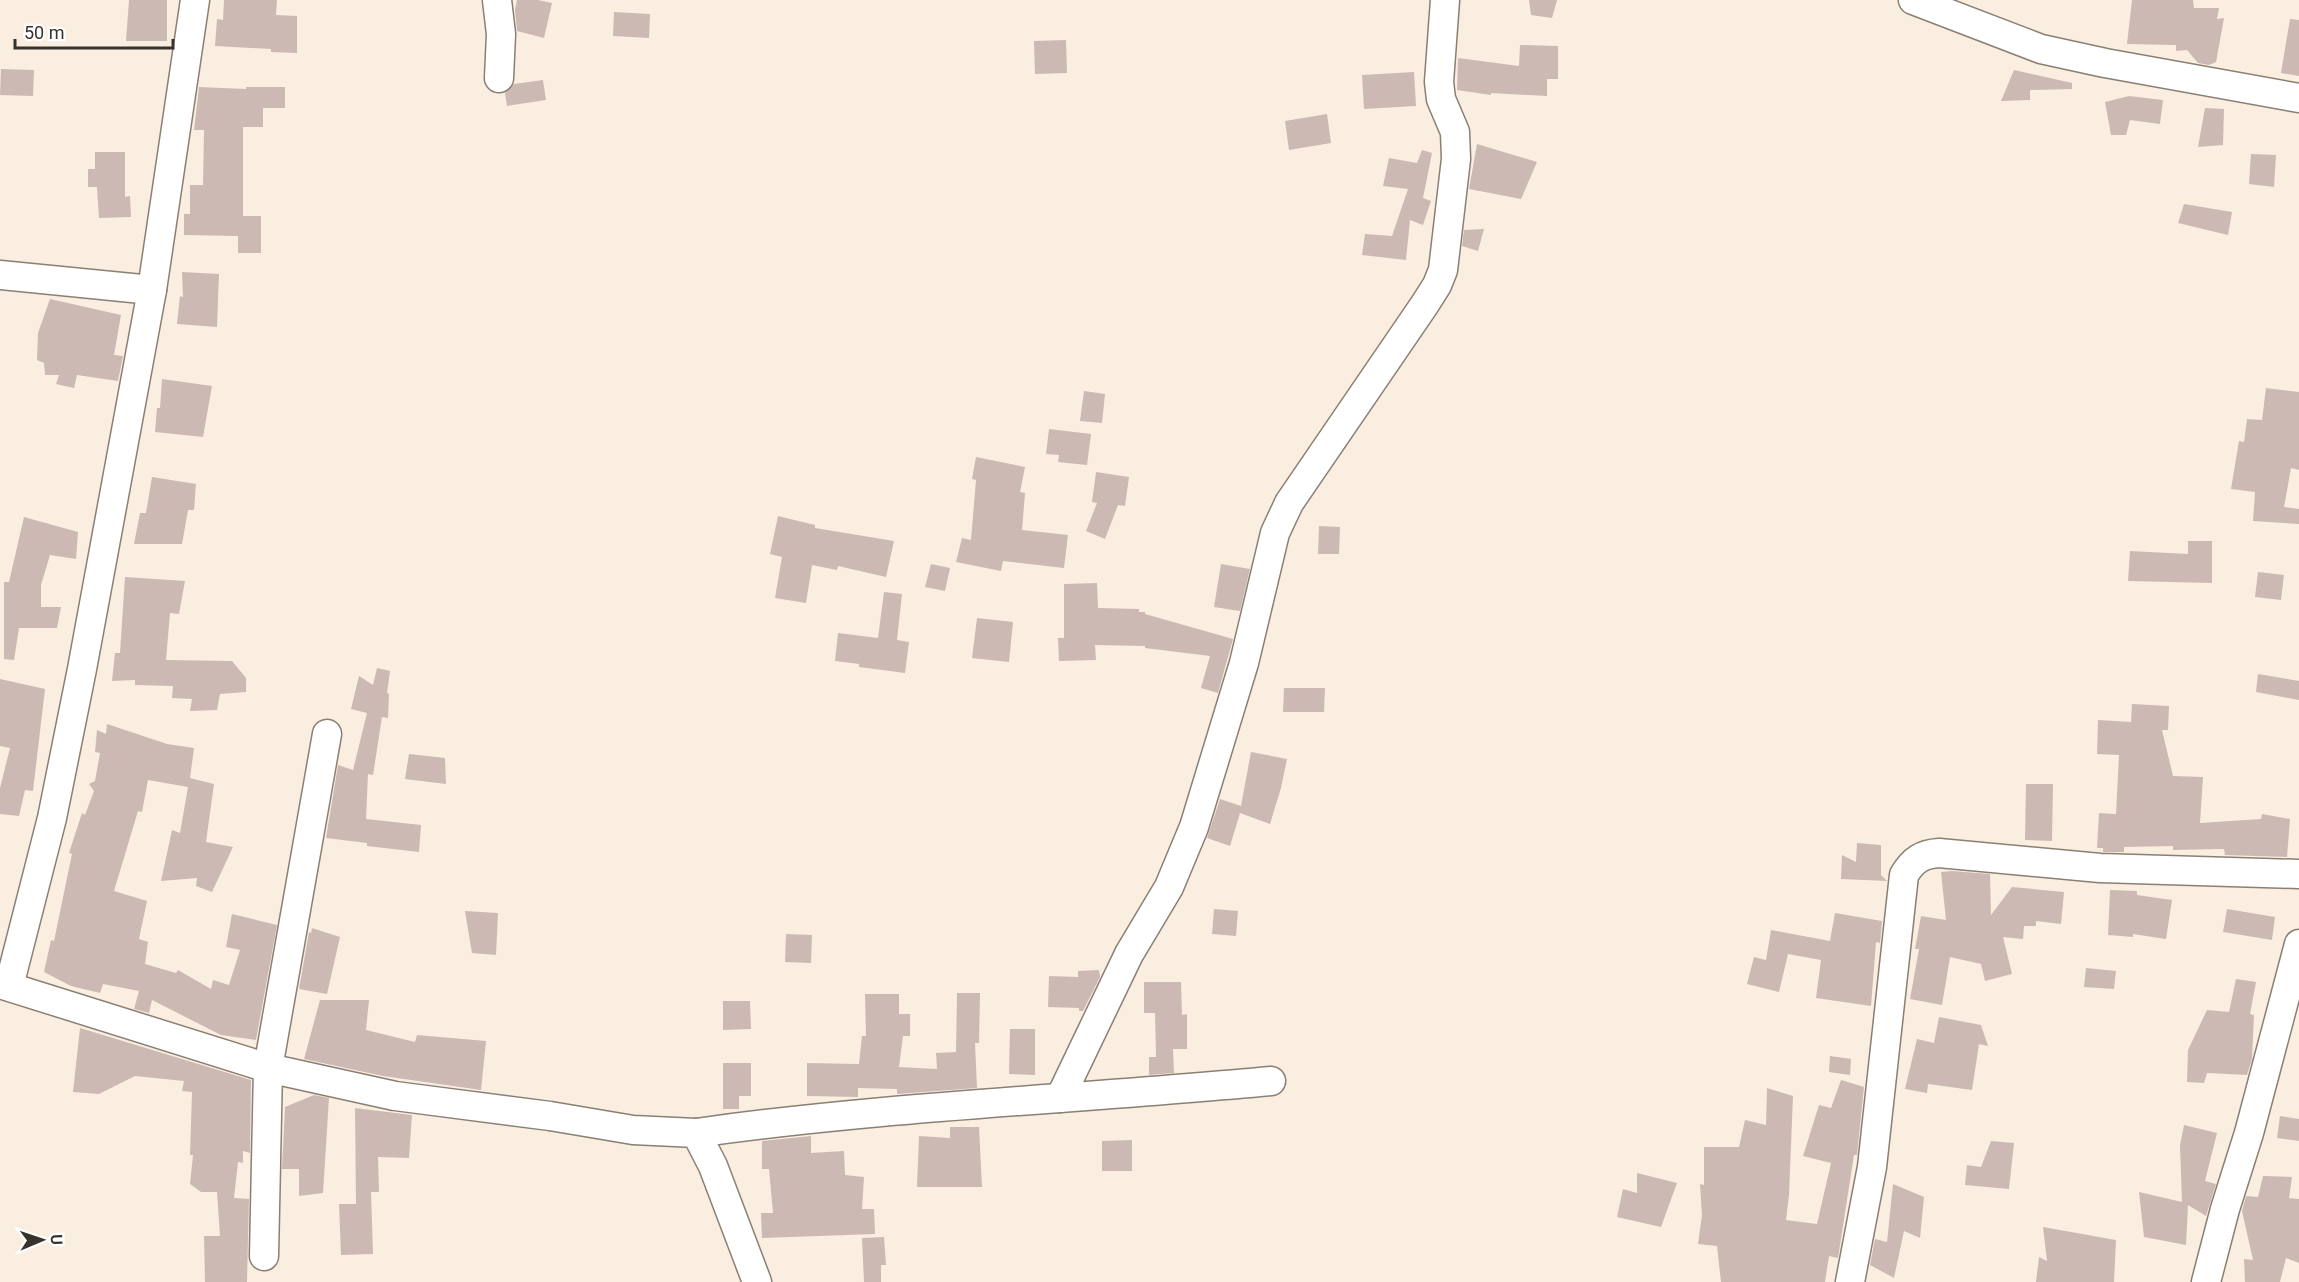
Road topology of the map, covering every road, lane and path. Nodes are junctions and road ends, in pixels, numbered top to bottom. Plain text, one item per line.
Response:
1 (195, 0) edge
2 (498, 0) edge
3 (1445, 0) edge
4 (1913, 0) edge
5 (499, 78) dead end
6 (2299, 98) edge
7 (0, 275) edge
8 (152, 290) junction
9 (327, 734) dead end
10 (2299, 874) edge
11 (2299, 944) edge
12 (4, 985) edge
13 (268, 1068) junction
14 (1271, 1081) dead end
15 (1060, 1098) junction
16 (696, 1133) junction
17 (264, 1256) dead end
18 (757, 1282) edge
19 (1850, 1282) edge
20 (2206, 1282) edge

1 - 8 street
2 - 5 street
3 - 15 street
4 - 6 street
7 - 8 street
8 - 12 street
9 - 13 street
10 - 19 street
11 - 20 street
12 - 13 street
13 - 16 street
13 - 17 street
14 - 15 street
15 - 16 street
16 - 18 street

